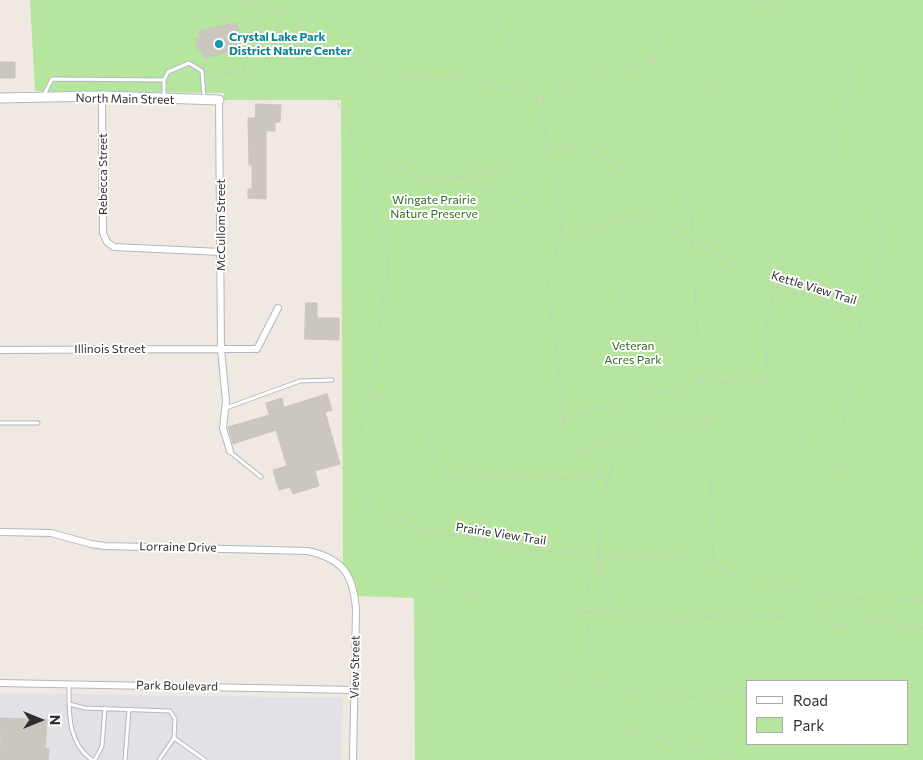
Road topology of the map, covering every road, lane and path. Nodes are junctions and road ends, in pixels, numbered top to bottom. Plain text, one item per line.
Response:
1 (230, 0) edge
2 (266, 0) edge
3 (485, 0) edge
4 (682, 0) edge
5 (746, 0) edge
6 (265, 5) junction
7 (309, 42) junction
8 (653, 62) junction
9 (243, 70) junction
10 (203, 76) junction
11 (164, 80) junction
12 (102, 96) junction
13 (0, 98) edge
14 (42, 98) junction
15 (164, 100) junction
16 (204, 100) junction
17 (220, 100) junction
18 (546, 100) junction
19 (546, 151) junction
20 (832, 151) junction
21 (360, 172) junction
22 (461, 176) junction
23 (561, 231) junction
24 (693, 240) junction
25 (220, 252) junction
26 (775, 287) junction
27 (278, 308) dead end
28 (858, 313) junction
29 (220, 349) junction
30 (0, 350) edge
31 (699, 379) junction
32 (332, 380) dead end
33 (767, 382) junction
34 (688, 385) junction
35 (369, 392) junction
36 (225, 408) junction
37 (710, 417) junction
38 (563, 418) junction
39 (38, 422) dead end
40 (0, 423) edge
41 (618, 443) junction
42 (230, 451) joint
43 (579, 451) junction
44 (846, 472) junction
45 (444, 475) junction
46 (261, 477) dead end
47 (604, 478) junction
48 (511, 480) junction
49 (607, 486) junction
50 (422, 530) junction
51 (0, 532) edge
52 (399, 544) dead end
53 (923, 548) edge
54 (528, 550) junction
55 (385, 554) dead end
56 (598, 554) junction
57 (713, 565) junction
58 (731, 573) junction
59 (348, 575) joint
60 (923, 601) edge
61 (620, 612) junction
62 (585, 613) junction
63 (730, 615) junction
64 (923, 628) edge
65 (592, 681) junction
66 (0, 683) edge
67 (69, 684) junction
68 (354, 690) junction
69 (746, 692) edge
70 (69, 704) junction
71 (105, 708) junction
72 (129, 709) junction
73 (174, 738) junction
74 (848, 745) edge
75 (93, 760) edge
76 (125, 760) edge
77 (159, 760) edge
78 (205, 760) edge
79 (353, 760) edge
80 (746, 760) edge
81 (873, 760) edge

1 - 6 path
2 - 6 path
3 - 18 path
4 - 8 path
5 - 20 path
6 - 7 path, Prairie View Trail
6 - 9 path
7 - 9 path
7 - 18 path
7 - 21 path, Prairie View Trail
8 - 18 path
8 - 20 path, Kettle View Trail
9 - 10 path
9 - 17 path
10 - 11 lane
10 - 16 lane
11 - 14 lane
11 - 15 lane
12 - 14 street, North Main Street
12 - 15 street, North Main Street
12 - 25 street, Rebecca Street
13 - 14 street, North Main Street
15 - 16 street, North Main Street
16 - 17 street, North Main Street
17 - 25 street, McCullom Street
18 - 19 path
19 - 22 path
19 - 23 path
19 - 24 path
20 - 28 path, Kettle View Trail
21 - 22 path
21 - 35 path, Prairie View Trail
22 - 23 path
23 - 24 path
23 - 34 path
23 - 38 path
24 - 26 path, Kettle View Trail
24 - 31 path
25 - 29 street, McCullom Street
26 - 28 path, Kettle View Trail
26 - 33 path
27 - 29 street, Illinois Street
28 - 44 path
29 - 30 street, Illinois Street
29 - 36 street, McCullom Street
31 - 33 path
31 - 34 path
31 - 37 path
32 - 36 lane
33 - 44 path
34 - 38 path
35 - 45 path
35 - 50 path, Prairie View Trail
36 - 42 street, McCullom Street
37 - 41 path
37 - 57 path
38 - 43 path
38 - 48 path
39 - 40 lane
41 - 43 path
41 - 49 path
42 - 46 lane
43 - 47 path
44 - 53 path
45 - 48 path
45 - 50 path
47 - 48 path
47 - 49 path
49 - 56 path
50 - 52 path
50 - 54 path, Prairie View Trail
51 - 59 street, Lorraine Drive
54 - 56 path, Prairie View Trail
54 - 62 path
55 - 65 path
56 - 57 path, Prairie View Trail
56 - 61 path
56 - 62 path
57 - 58 path, Prairie View Trail
58 - 60 path, Prairie View Trail
58 - 63 path
59 - 68 street, View Street
61 - 62 path
61 - 63 path
62 - 65 path
63 - 64 path
65 - 69 path
65 - 80 path
66 - 67 street, Park Boulevard
67 - 68 street, Park Boulevard
67 - 70 lane
68 - 79 street, View Street
70 - 71 lane
70 - 75 lane
71 - 72 lane
71 - 75 lane
72 - 73 lane
72 - 76 lane
73 - 77 lane
73 - 78 lane
74 - 81 path

